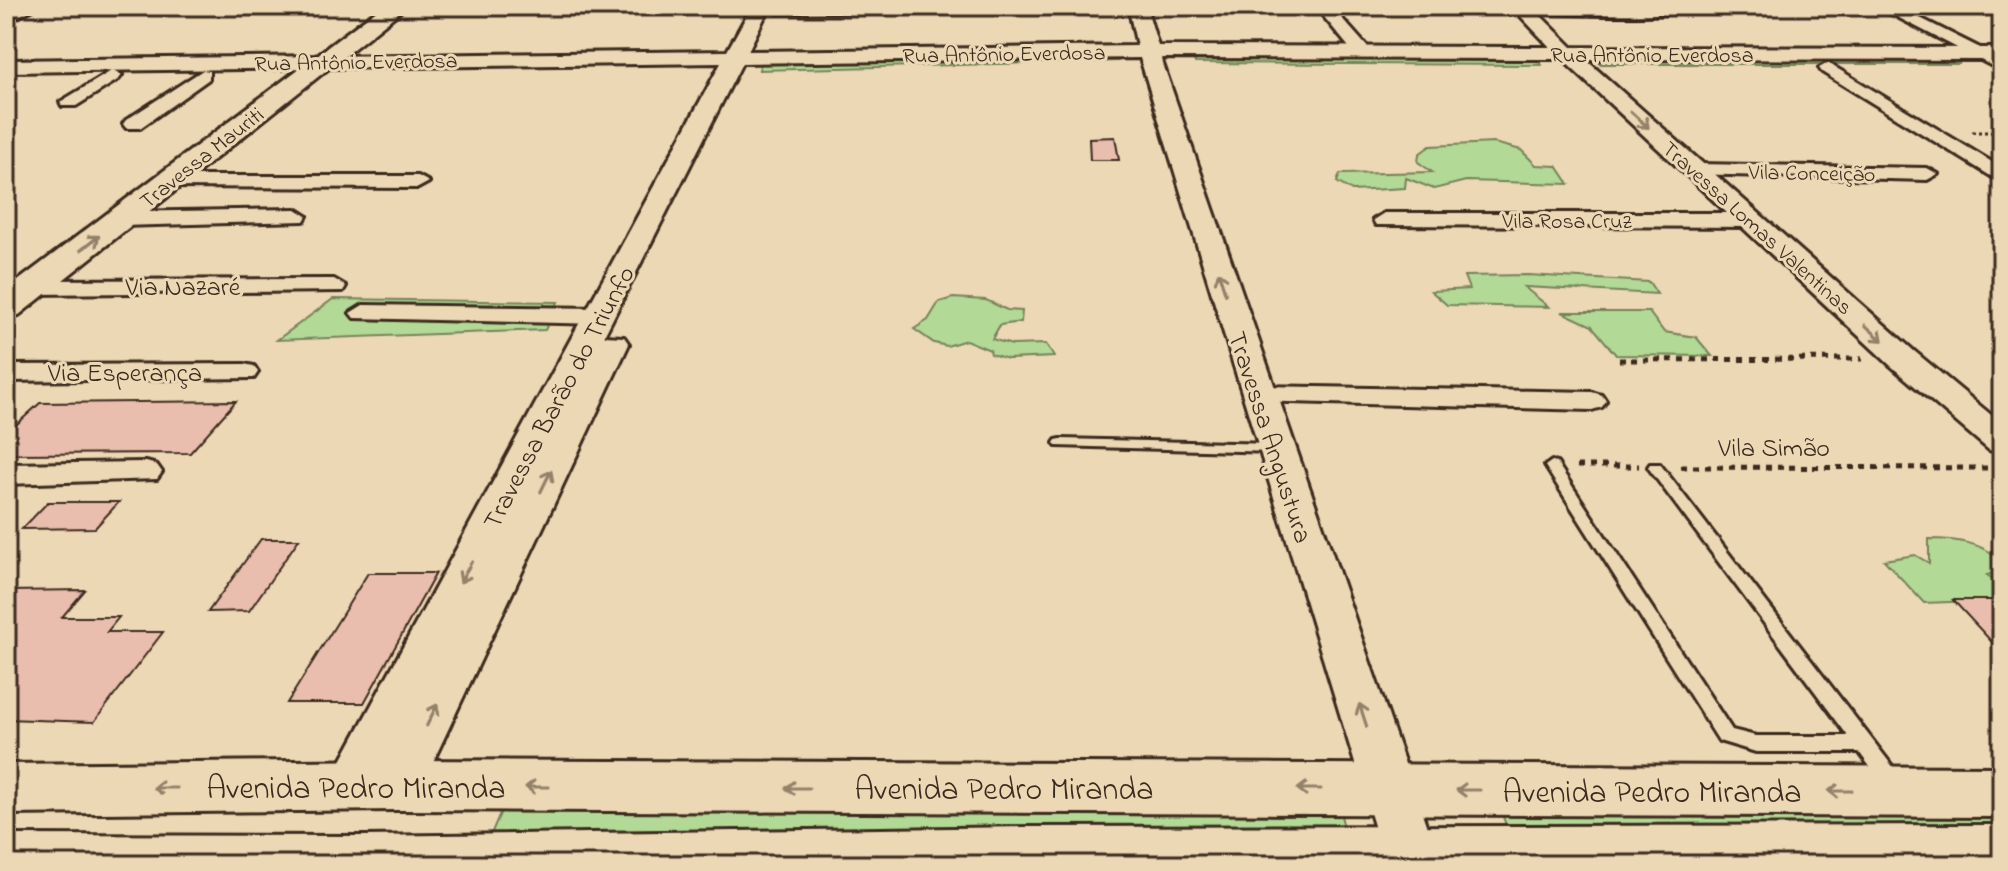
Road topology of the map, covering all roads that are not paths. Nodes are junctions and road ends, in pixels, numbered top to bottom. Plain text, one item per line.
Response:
1 (31, 6) edge
2 (395, 6) edge
3 (546, 6) edge
4 (1137, 6) edge
5 (1323, 6) edge
6 (1520, 6) edge
7 (1686, 6) edge
8 (1884, 6) edge
9 (772, 7) edge
10 (863, 7) edge
11 (6, 18) edge
12 (1364, 54) junction
13 (1979, 54) junction
14 (2002, 54) edge
15 (1151, 60) junction
16 (1574, 61) junction
17 (740, 63) junction
18 (6, 66) edge
19 (2002, 67) edge
20 (315, 68) junction
21 (1828, 68) junction
22 (257, 69) junction
23 (113, 75) junction
24 (203, 75) junction
25 (6, 76) edge
26 (69, 102) dead end
27 (133, 124) dead end
28 (1696, 170) junction
29 (1927, 174) dead end
30 (2002, 177) edge
31 (168, 182) junction
32 (418, 182) dead end
33 (296, 216) dead end
34 (120, 219) junction
35 (1384, 220) dead end
36 (1750, 220) junction
37 (334, 286) dead end
38 (33, 287) junction
39 (617, 300) junction
40 (6, 307) edge
41 (363, 313) dead end
42 (244, 372) dead end
43 (6, 373) edge
44 (1258, 395) junction
45 (1592, 401) dead end
46 (1061, 443) dead end
47 (1275, 448) junction
48 (1999, 455) edge
49 (1552, 466) road end
50 (1655, 467) road end
51 (146, 472) dead end
52 (6, 474) edge
53 (1865, 744) junction
54 (375, 786) junction
55 (6, 789) edge
56 (1387, 789) junction
57 (1901, 792) junction
58 (2002, 792) edge
59 (2002, 852) edge
60 (1412, 860) edge
61 (6, 863) edge

1 - 11 street
2 - 3 lane
2 - 20 main road, Travessa Mauriti
4 - 15 street, Travessa Angustura
5 - 12 street
6 - 7 street
6 - 16 street, Travessa Lomas Valentinas
8 - 13 street
9 - 10 street
9 - 17 street, Travessa Barão do Triunfo
12 - 15 street, Rua Antônio Everdosa
12 - 16 street, Rua Antônio Everdosa
13 - 14 street, Rua Antônio Everdosa
13 - 16 street, Rua Antônio Everdosa
13 - 19 street
15 - 16 street, Rua Antônio Everdosa
15 - 17 street, Rua Antônio Everdosa
44 -> 15 street, Travessa Angustura
16 - 21 street, Rua Antônio Everdosa
16 -> 28 street, Travessa Lomas Valentinas
17 - 20 street, Rua Antônio Everdosa
17 - 39 street, Travessa Barão do Triunfo
18 - 22 street, Rua Antônio Everdosa
19 - 21 street, Rua Antônio Everdosa
20 - 22 street, Rua Antônio Everdosa
20 - 31 main road, Travessa Mauriti
21 - 30 street
22 - 24 street, Rua Antônio Everdosa
23 - 24 street, Rua Antônio Everdosa
23 - 25 street, Rua Antônio Everdosa
23 - 26 street
24 - 27 street
28 - 29 street, Vila Conceição
28 - 36 street, Travessa Lomas Valentinas
31 - 32 street
31 - 34 main road, Travessa Mauriti
33 - 34 street
38 -> 34 main road, Travessa Mauriti
35 - 36 street, Vila Rosa Cruz
36 -> 48 street, Travessa Lomas Valentinas
37 - 38 street, Via Nazaré
38 - 40 main road, Travessa Mauriti
39 - 41 street
39 - 54 street, Travessa Barão do Triunfo
42 - 43 street, Via Esperança
44 - 45 street
44 - 47 street, Travessa Angustura
46 - 47 lane
56 -> 47 street, Travessa Angustura
49 - 53 lane
50 - 53 lane
51 - 52 street
53 - 57 lane
54 -> 55 main road, Avenida Pedro Miranda
56 -> 54 main road, Avenida Pedro Miranda
57 -> 56 main road, Avenida Pedro Miranda
56 - 60 street, Travessa Angustura
57 - 58 main road, Avenida Pedro Miranda
59 - 60 main road
60 - 61 main road

